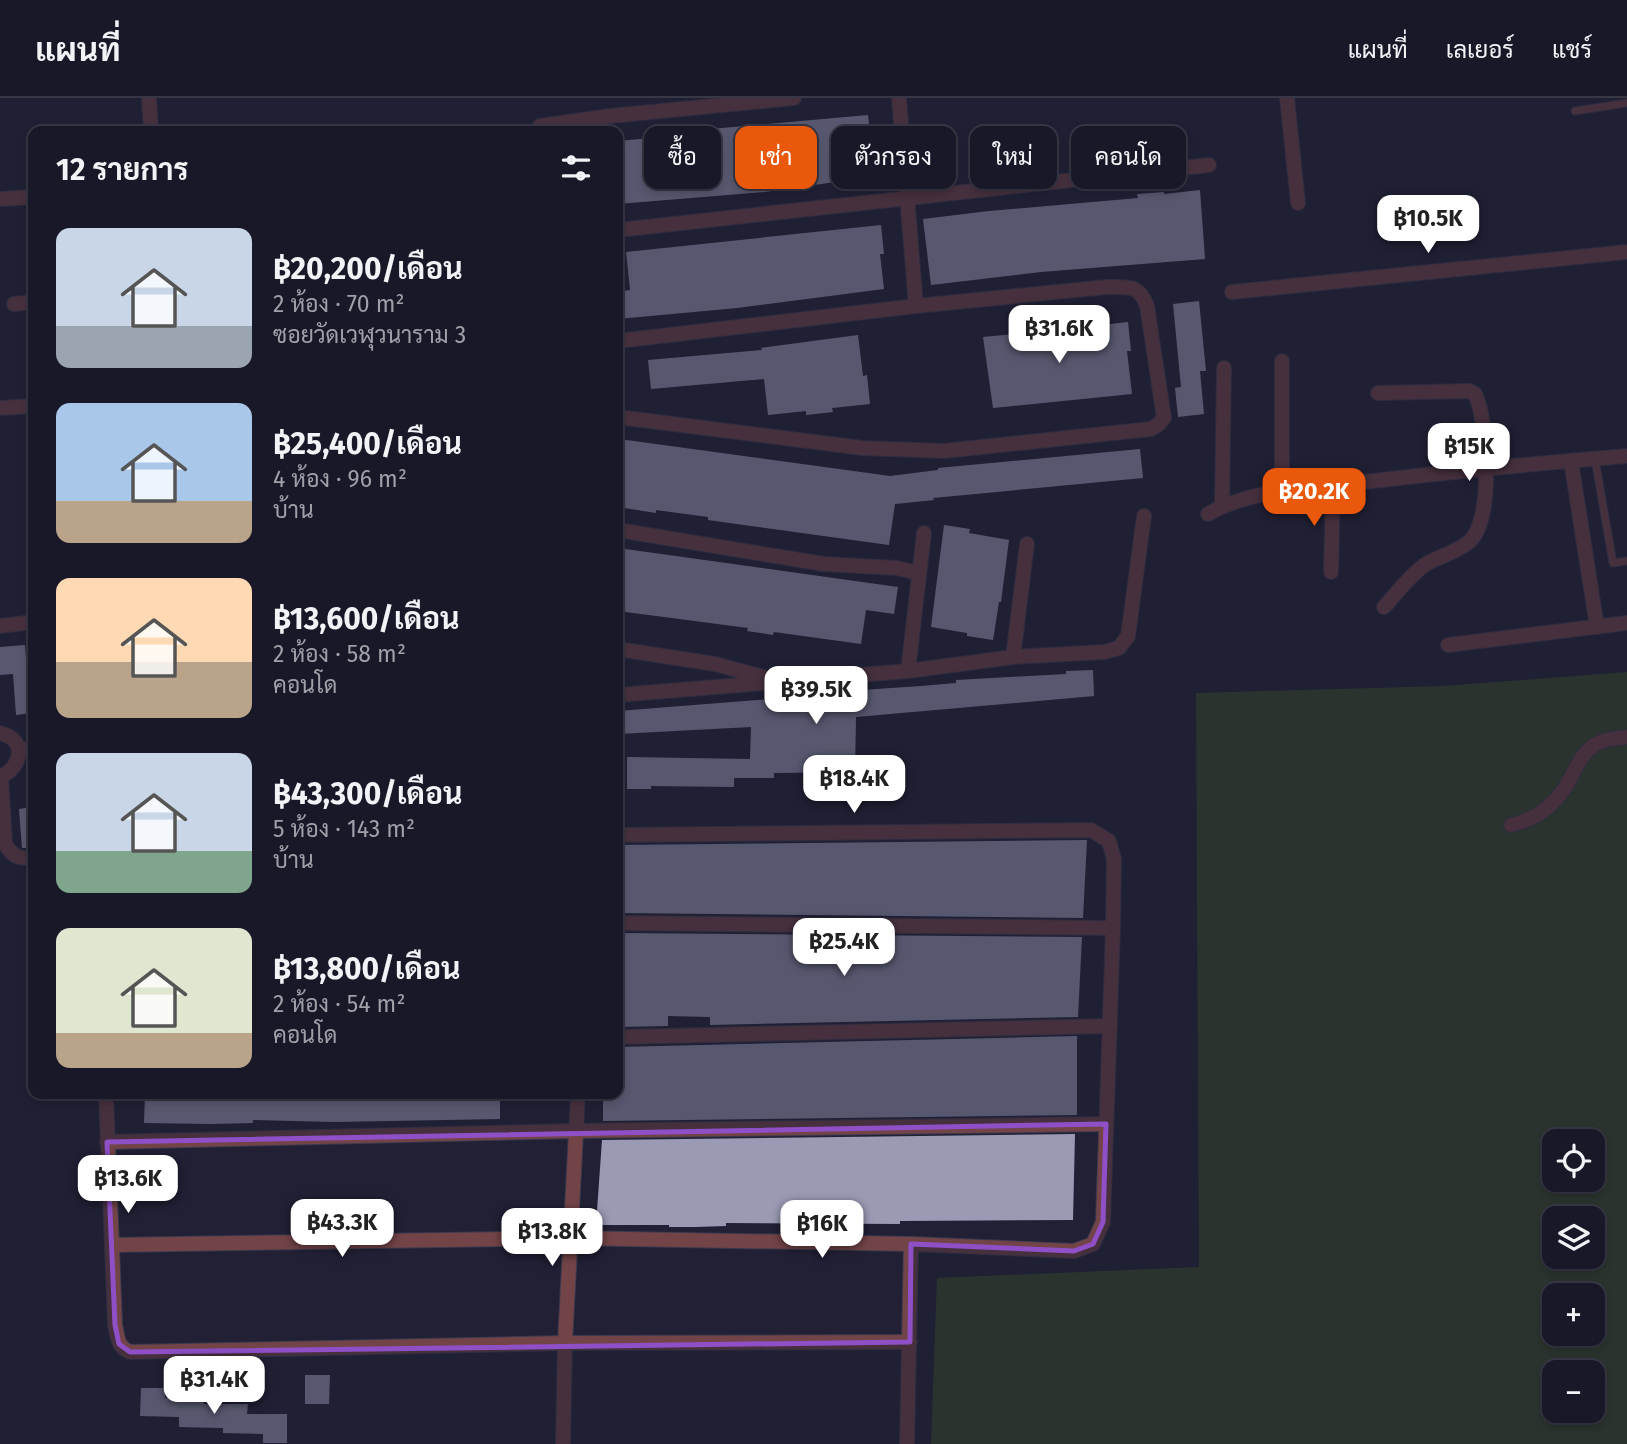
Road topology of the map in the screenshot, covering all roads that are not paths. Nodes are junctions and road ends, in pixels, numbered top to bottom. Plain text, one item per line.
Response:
1 (149, 98) edge
2 (794, 98) edge
3 (899, 98) edge
4 (1287, 98) edge
5 (1627, 103) edge
6 (1575, 111) dead end
7 (151, 126) edge
8 (540, 126) dead end
9 (1209, 165) dead end
10 (28, 197) edge
11 (907, 197) junction
12 (0, 199) edge
13 (1298, 203) dead end
14 (623, 229) edge
15 (1627, 251) edge
16 (1232, 292) dead end
17 (28, 303) edge
18 (14, 304) dead end
19 (916, 306) junction
20 (623, 340) edge
21 (1282, 361) dead end
22 (1224, 368) dead end
23 (1378, 393) dead end
24 (28, 406) edge
25 (0, 408) edge
26 (623, 418) edge
27 (1627, 456) edge
28 (1595, 459) junction
29 (1571, 461) junction
30 (1488, 468) junction
31 (1333, 485) junction
32 (1282, 491) junction
33 (1222, 506) junction
34 (1208, 514) dead end
35 (1144, 516) dead end
36 (623, 531) edge
37 (924, 533) dead end
38 (1027, 544) dead end
39 (1627, 561) edge
40 (1331, 572) dead end
41 (918, 573) junction
42 (1384, 607) dead end
43 (28, 623) edge
44 (1627, 623) edge
45 (0, 626) edge
46 (1597, 627) junction
47 (1448, 645) dead end
48 (623, 650) edge
49 (1013, 657) junction
50 (908, 671) junction
51 (779, 681) junction
52 (623, 695) edge
53 (0, 733) edge
54 (1627, 737) edge
55 (26, 749) edge
56 (0, 777) edge
57 (1511, 825) dead end
58 (623, 835) edge
59 (28, 858) edge
60 (623, 923) edge
61 (1113, 928) junction
62 (1110, 1026) junction
63 (623, 1037) edge
64 (106, 1099) edge
65 (577, 1099) edge
66 (1106, 1124) junction
67 (574, 1130) junction
68 (107, 1142) junction
69 (571, 1238) junction
70 (911, 1244) junction
71 (112, 1245) junction
72 (910, 1342) junction
73 (565, 1343) junction
74 (563, 1444) edge
75 (907, 1444) edge

1 - 7 street
2 - 8 street
3 - 11 street
4 - 13 street
5 - 6 lane
9 - 11 street
10 - 12 street
11 - 14 street
11 - 19 street
15 - 16 street
17 - 18 street
19 - 20 street
19 - 26 street
21 - 32 street
22 - 33 street
23 - 30 street
24 - 25 street
27 - 28 street
28 - 29 street
28 - 39 lane
29 - 30 street
29 - 46 street
30 - 31 street
30 - 42 street
31 - 32 street
31 - 40 street
32 - 33 street
33 - 34 street
35 - 49 street
36 - 41 street
37 - 41 street
38 - 49 street
41 - 50 street
43 - 45 street
44 - 46 street
46 - 47 street
48 - 51 street
49 - 50 street
50 - 51 street
51 - 52 street
53 - 55 street
54 - 57 street
55 - 56 street
56 - 59 street
58 - 61 street
60 - 61 street
61 - 62 street
62 - 63 street
62 - 66 street
64 - 68 street
65 - 67 street
66 - 67 street
66 - 70 street
67 - 68 street
67 - 69 street
68 - 71 street
69 - 70 street
69 - 71 street
69 - 73 street
70 - 72 street
71 - 73 street
72 - 73 street
72 - 75 street
73 - 74 street

